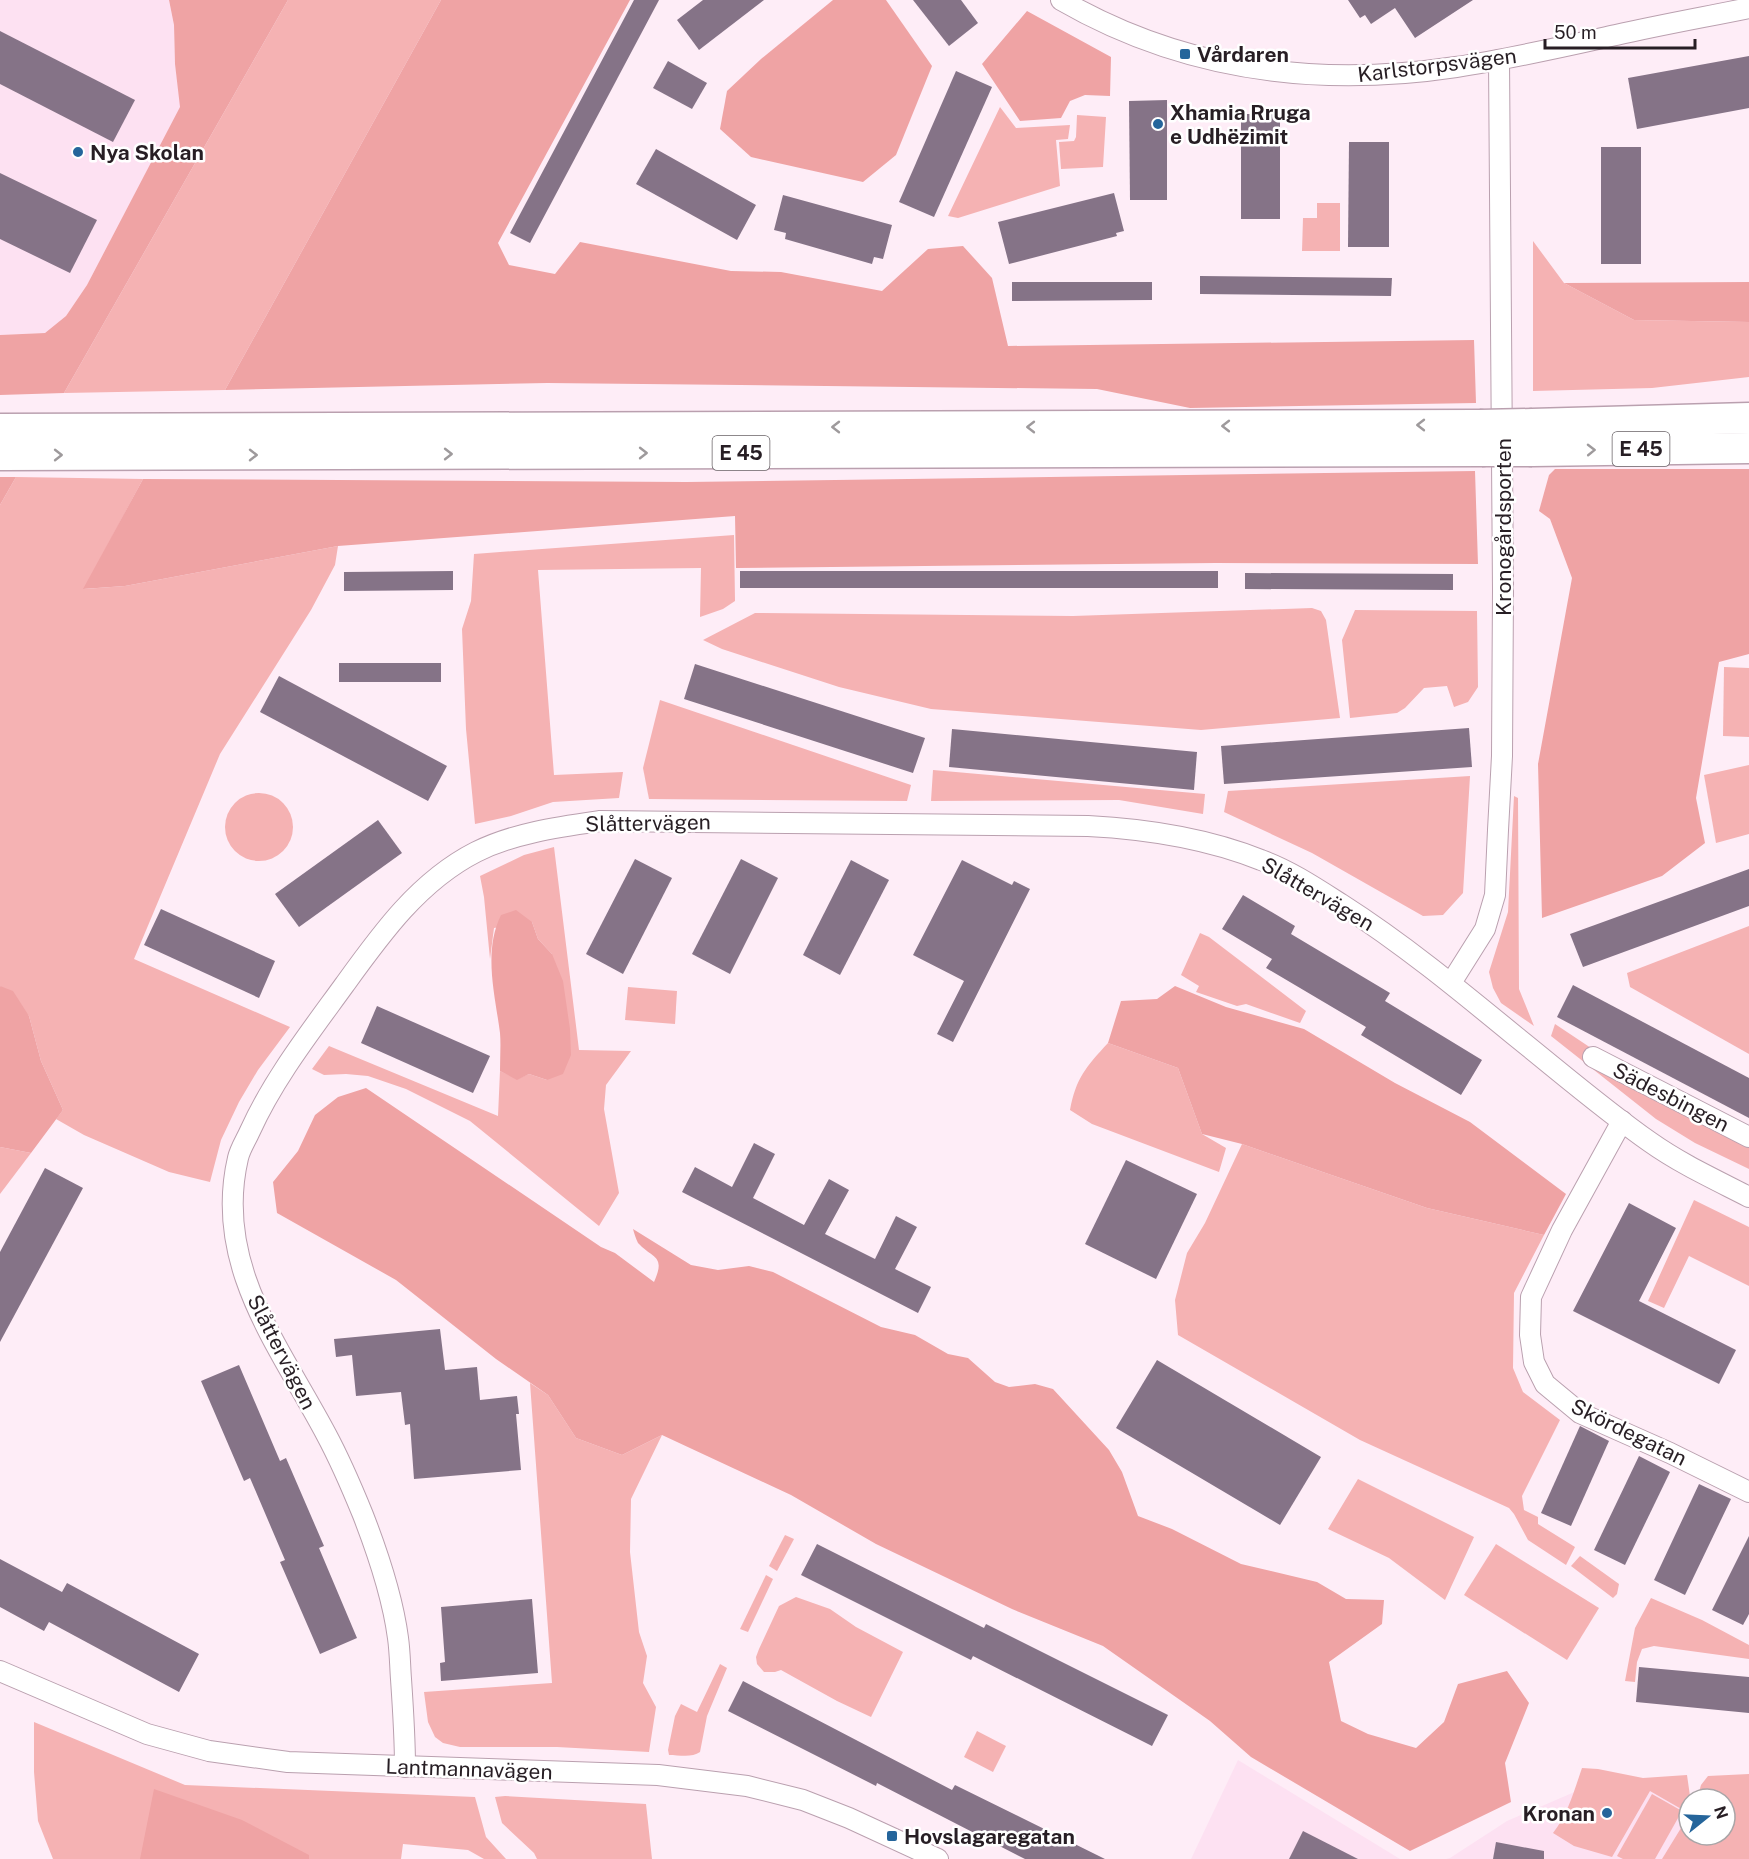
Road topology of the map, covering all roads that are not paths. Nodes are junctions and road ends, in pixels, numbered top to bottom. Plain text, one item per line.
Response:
1 (1061, 0) edge
2 (1749, 8) edge
3 (1499, 60) junction
4 (1749, 418) edge
5 (0, 429) edge
6 (1481, 438) junction
7 (1532, 438) junction
8 (1749, 448) edge
9 (0, 455) edge
10 (1451, 983) junction
11 (1593, 1057) dead end
12 (1622, 1121) junction
13 (1749, 1137) edge
14 (1749, 1197) edge
15 (1749, 1492) edge
16 (0, 1671) edge
17 (405, 1767) junction
18 (938, 1859) edge

1 - 3 street, Karlstorpsvägen
2 - 3 street, Karlstorpsvägen
3 - 10 street, Kronogårdsporten
4 - 7 highway, E 45
6 -> 5 highway, E 45
6 - 7 highway, E 45, bridge
9 -> 6 highway, E 45
7 -> 8 highway, E 45
10 - 12 street, Slåttervägen
10 - 17 street, Slåttervägen
11 - 13 street, Sädesbingen
12 - 14 street, Slåttervägen
12 - 15 street, Skördegatan
16 - 17 street, Lantmannavägen
17 - 18 street, Lantmannavägen

